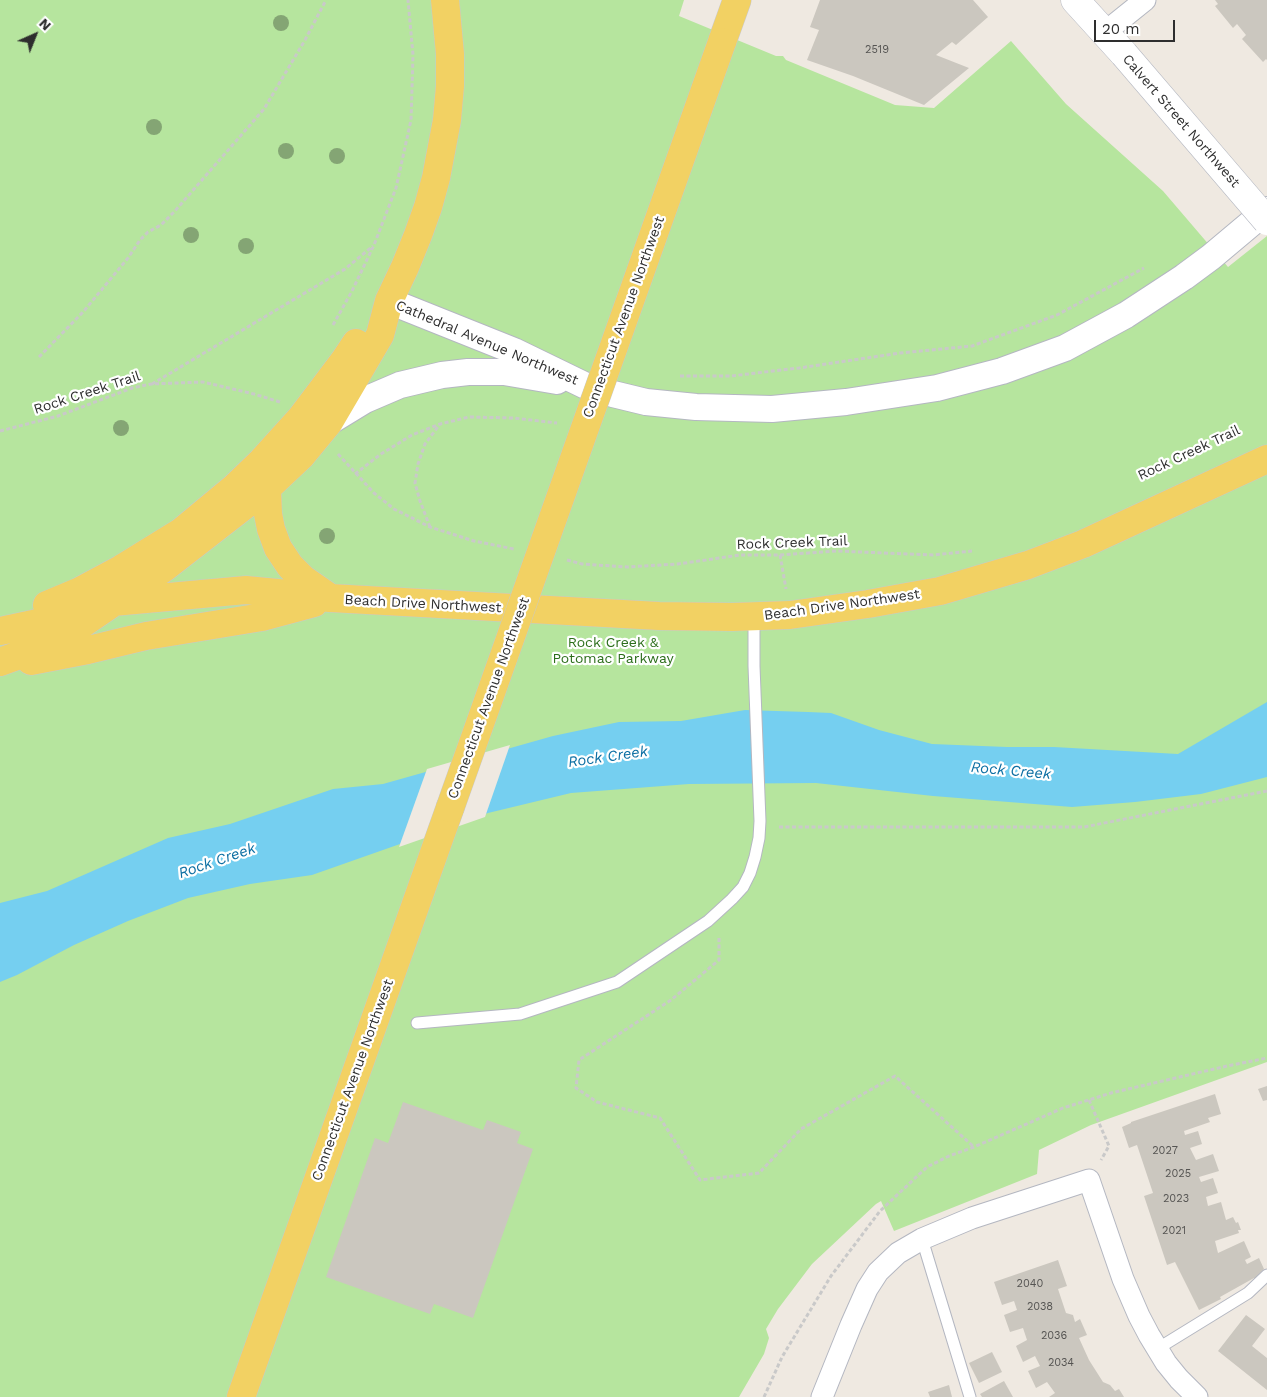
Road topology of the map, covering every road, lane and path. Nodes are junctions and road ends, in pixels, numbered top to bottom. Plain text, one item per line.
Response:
1 (326, 0) edge
2 (408, 0) edge
3 (445, 0) edge
4 (737, 0) edge
5 (1075, 0) edge
6 (1146, 0) edge
7 (1104, 33) junction
8 (1267, 210) edge
9 (1267, 221) edge
10 (374, 245) junction
11 (1148, 266) dead end
12 (389, 301) junction
13 (333, 325) dead end
14 (39, 357) dead end
15 (672, 376) dead end
16 (151, 384) junction
17 (584, 385) junction
18 (281, 403) dead end
19 (329, 422) junction
20 (440, 424) junction
21 (561, 424) dead end
22 (0, 431) edge
23 (334, 449) dead end
24 (1267, 459) edge
25 (262, 461) junction
26 (355, 474) junction
27 (267, 488) junction
28 (430, 527) junction
29 (519, 550) dead end
30 (976, 550) dead end
31 (780, 555) junction
32 (564, 560) dead end
33 (330, 598) junction
34 (787, 598) dead end
35 (114, 602) junction
36 (754, 617) junction
37 (0, 625) edge
38 (0, 631) edge
39 (0, 662) edge
40 (0, 667) edge
41 (1267, 791) edge
42 (774, 827) dead end
43 (718, 932) dead end
44 (417, 1023) dead end
45 (1267, 1058) edge
46 (1089, 1100) junction
47 (974, 1147) junction
48 (1090, 1180) junction
49 (922, 1239) junction
50 (1267, 1275) edge
51 (1157, 1349) junction
52 (241, 1397) edge
53 (764, 1397) edge
54 (822, 1397) edge
55 (970, 1397) edge
56 (1197, 1397) edge

1 - 14 path
2 - 10 path
3 - 12 main road
4 - 52 main road, Connecticut Avenue Northwest, bridge
5 - 7 main road, Calvert Street Northwest
6 - 7 street
7 - 9 main road, Calvert Street Northwest, bridge
8 - 17 street, Cathedral Avenue Northwest
10 - 13 path
10 - 16 path
11 - 15 path
12 - 17 street, Cathedral Avenue Northwest
12 - 19 main road
12 - 25 main road
16 - 18 path, Rock Creek Trail
16 - 22 path, Rock Creek Trail
17 - 19 street, Cathedral Avenue Northwest
19 - 27 main road
20 - 21 path
20 - 26 path
20 - 28 path
23 - 26 path
24 - 36 main road, Beach Drive Northwest
25 - 27 main road
25 - 37 main road
26 - 28 path
27 - 33 main road
27 - 35 main road
28 - 29 path
30 - 31 path, Rock Creek Trail
31 - 32 path, Rock Creek Trail
31 - 34 path
33 - 35 main road, Beach Drive Northwest
33 - 36 main road, Beach Drive Northwest
33 - 40 main road, Beach Drive Northwest
35 - 38 main road, Beach Drive Northwest
35 - 39 main road
36 - 44 lane
41 - 42 path
43 - 47 path
45 - 46 path
46 - 47 path
46 - 48 path
47 - 53 path
48 - 49 street
48 - 51 street
49 - 54 street
49 - 55 lane
50 - 51 lane
51 - 56 street

